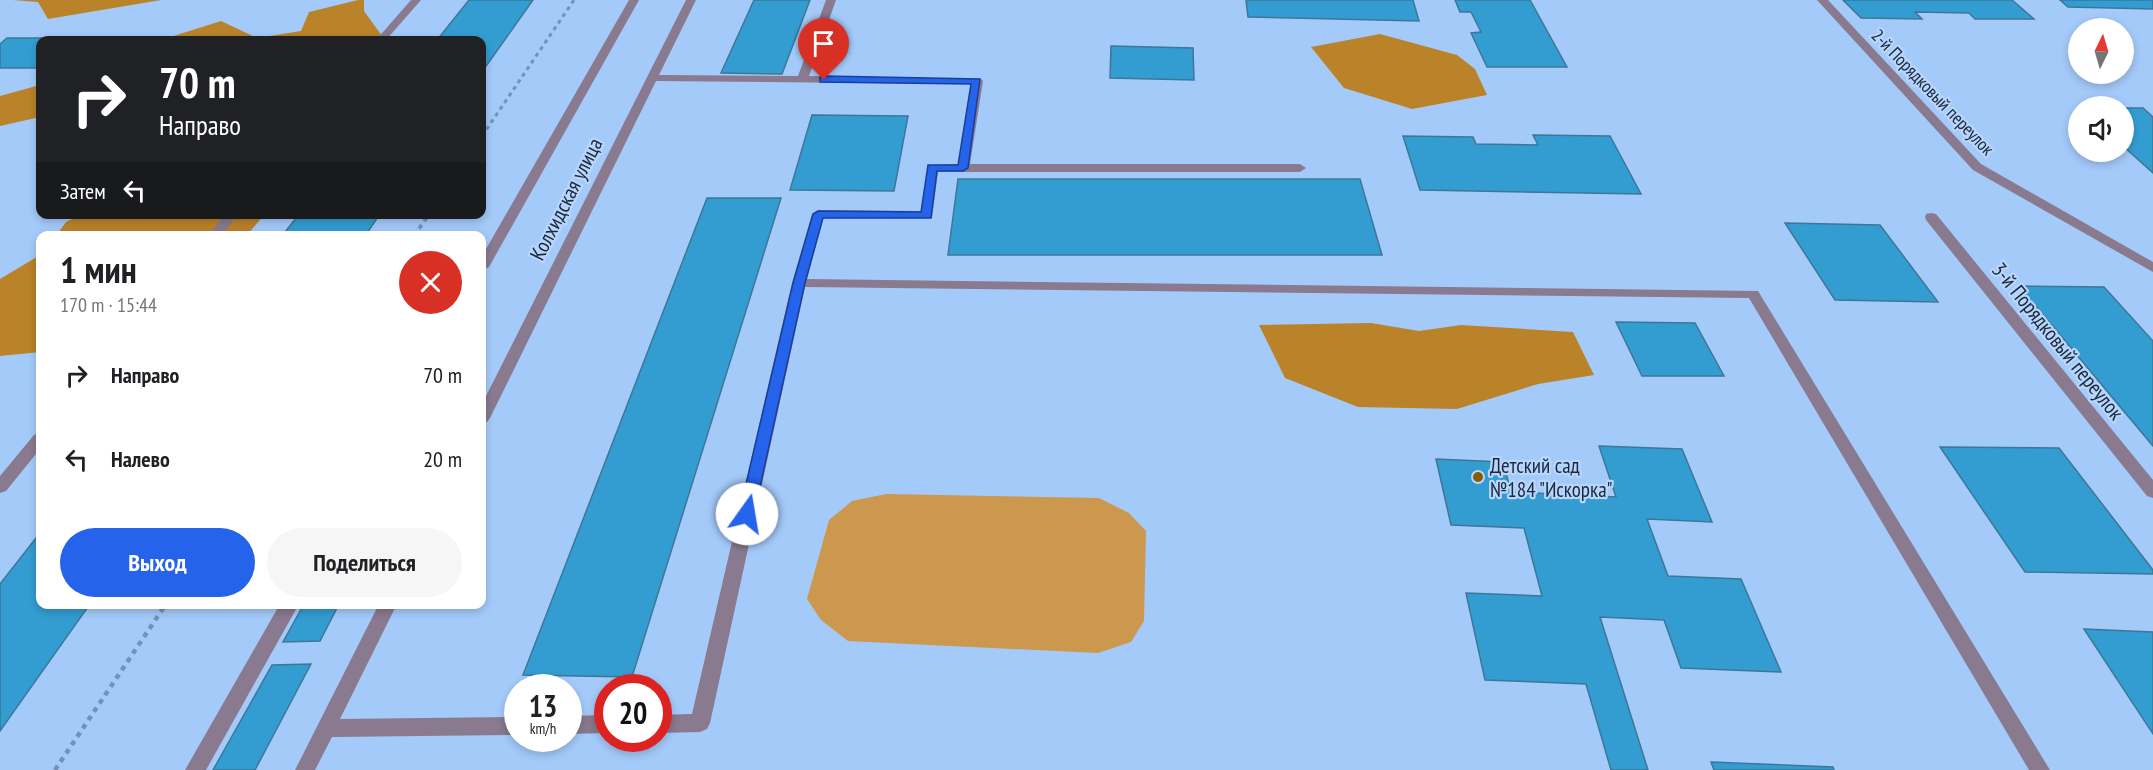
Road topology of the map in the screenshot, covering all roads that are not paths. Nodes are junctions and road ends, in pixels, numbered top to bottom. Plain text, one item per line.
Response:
1 (416, 0) edge
2 (634, 0) edge
3 (691, 0) edge
4 (831, 0) edge
5 (1822, 0) edge
6 (384, 36) edge
7 (652, 78) junction
8 (802, 79) junction
9 (963, 168) junction
10 (1300, 168) dead end
11 (1931, 217) dead end
12 (228, 219) edge
13 (218, 231) edge
14 (486, 260) edge
15 (2153, 268) edge
16 (799, 283) junction
17 (486, 410) edge
18 (36, 444) edge
19 (0, 487) edge
20 (2153, 492) edge
21 (287, 609) edge
22 (386, 609) edge
23 (672, 723) edge
24 (504, 726) edge
25 (326, 729) junction
26 (195, 770) edge
27 (305, 770) edge
28 (2040, 770) edge

1 - 6 street
2 - 14 street, Колхидская улица
3 - 7 street, Колхидская улица
4 - 8 street
5 - 15 street, 2-й Порядковый переулок
7 - 8 street
7 - 17 street, Колхидская улица
8 - 9 street
9 - 10 street
9 - 16 street
11 - 20 street, 3-й Порядковый переулок
12 - 13 street
16 - 23 street
16 - 28 street
18 - 19 street
21 - 26 street
22 - 25 street
24 - 25 street
25 - 27 street

